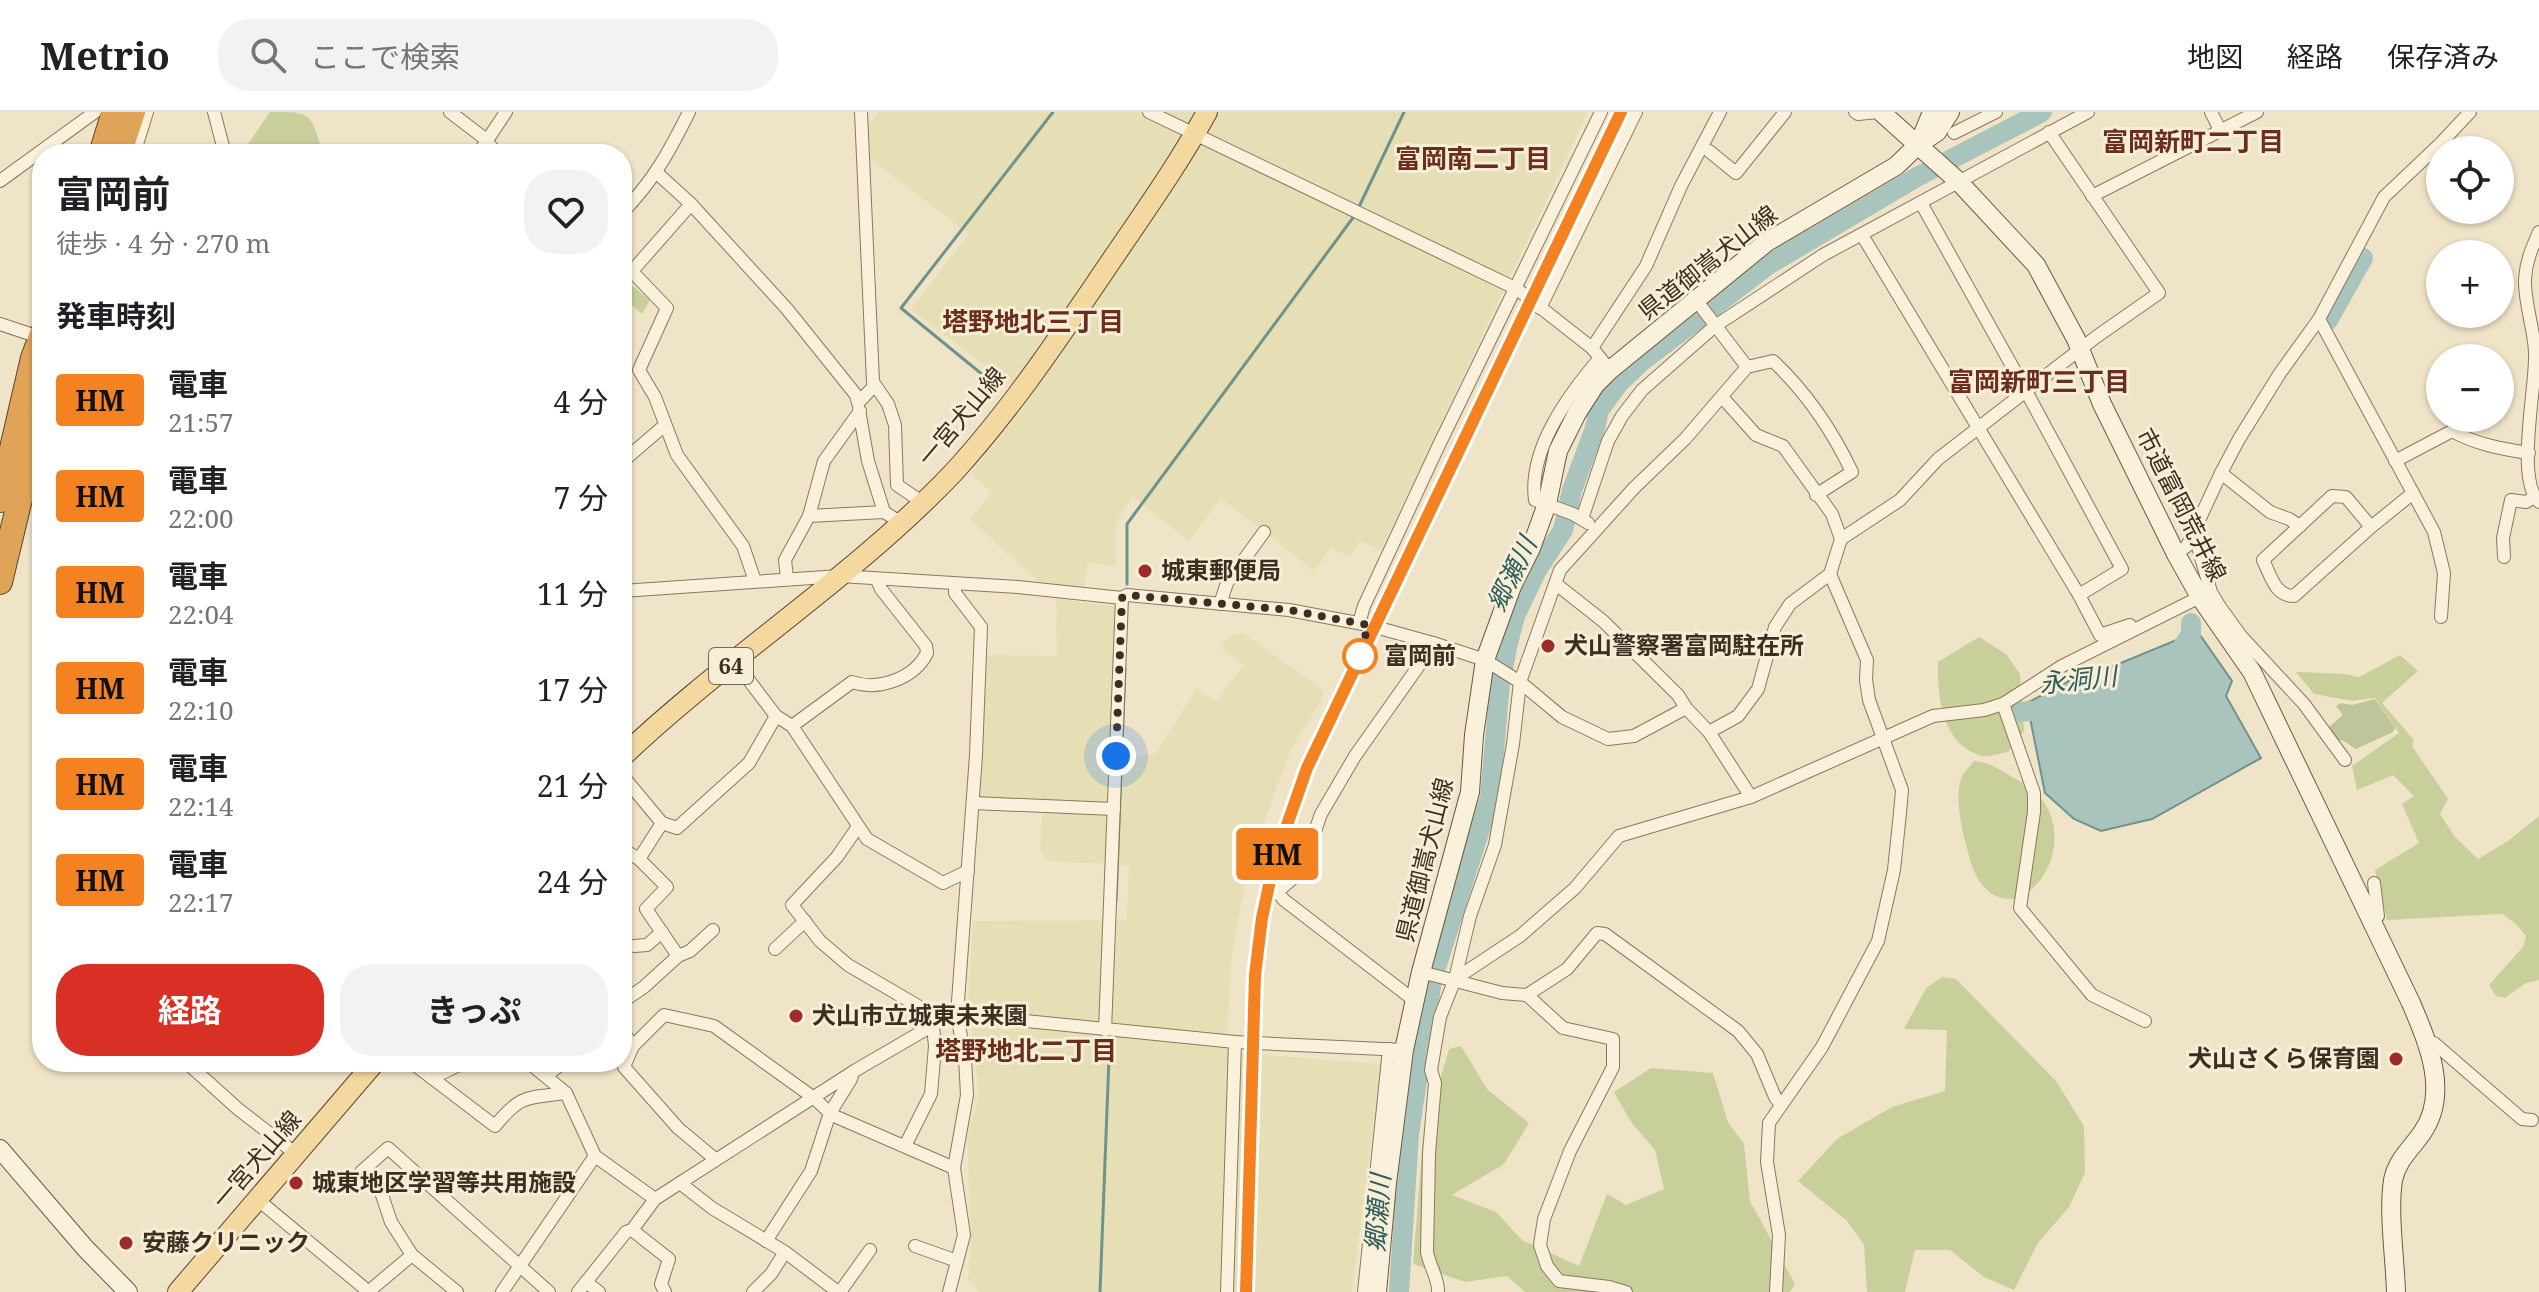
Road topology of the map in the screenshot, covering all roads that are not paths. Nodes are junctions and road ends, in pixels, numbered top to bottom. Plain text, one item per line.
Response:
1 (95, 112) edge
2 (114, 112) edge
3 (133, 112) edge
4 (147, 112) edge
5 (214, 112) edge
6 (450, 112) edge
7 (506, 112) edge
8 (689, 112) edge
9 (861, 112) edge
10 (872, 112) edge
11 (1149, 112) edge
12 (1207, 112) edge
13 (1601, 112) edge
14 (1636, 112) edge
15 (1720, 112) edge
16 (1785, 112) edge
17 (1855, 112) edge
18 (1879, 112) edge
19 (1932, 112) edge
20 (1950, 112) edge
21 (1996, 112) edge
22 (2088, 112) edge
23 (2211, 112) edge
24 (2257, 112) edge
25 (2470, 112) edge
26 (861, 127) junction
27 (2220, 130) junction
28 (2049, 132) junction
29 (1954, 133) dead end
30 (1195, 134) junction
31 (51, 144) edge
32 (104, 144) edge
33 (122, 144) edge
34 (137, 144) edge
35 (222, 144) edge
36 (478, 144) edge
37 (485, 144) edge
38 (1925, 150) junction
39 (1709, 151) dead end
40 (32, 158) edge
41 (657, 173) junction
42 (0, 181) edge
43 (1958, 181) junction
44 (2092, 196) junction
45 (632, 202) edge
46 (1921, 203) junction
47 (691, 204) junction
48 (2539, 232) edge
49 (1862, 235) junction
50 (632, 261) edge
51 (632, 271) edge
52 (1517, 289) junction
53 (1696, 300) junction
54 (1540, 308) junction
55 (2319, 319) junction
56 (0, 324) edge
57 (1715, 326) junction
58 (32, 333) edge
59 (2079, 351) junction
60 (1601, 359) junction
61 (1747, 367) junction
62 (32, 373) edge
63 (874, 386) junction
64 (2026, 391) junction
65 (1722, 397) junction
66 (859, 407) junction
67 (665, 425) junction
68 (1980, 427) junction
69 (32, 449) edge
70 (632, 453) edge
71 (2529, 453) junction
72 (2395, 461) junction
73 (2221, 473) junction
74 (3, 480) edge
75 (2413, 493) junction
76 (1816, 495) junction
77 (2537, 499) edge
78 (0, 500) edge
79 (922, 502) junction
80 (1547, 504) junction
81 (809, 516) junction
82 (1577, 516) junction
83 (892, 517) junction
84 (2300, 526) junction
85 (2371, 527) junction
86 (1598, 529) junction
87 (1264, 532) dead end
88 (2192, 538) junction
89 (1841, 539) junction
90 (2176, 554) junction
91 (2504, 557) dead end
92 (1830, 574) junction
93 (840, 576) junction
94 (787, 578) junction
95 (877, 580) junction
96 (755, 581) junction
97 (0, 582) edge
98 (955, 583) junction
99 (1556, 584) junction
100 (632, 590) edge
101 (2079, 595) junction
102 (2200, 597) junction
103 (1122, 598) junction
104 (1220, 604) junction
105 (2175, 611) junction
106 (2441, 617) dead end
107 (1359, 623) junction
108 (1433, 643) junction
109 (1485, 660) junction
110 (735, 662) junction
111 (1520, 682) junction
112 (2003, 704) junction
113 (1686, 708) junction
114 (776, 716) junction
115 (792, 726) junction
116 (1709, 732) junction
117 (1884, 739) junction
118 (632, 747) edge
119 (2345, 760) dead end
120 (632, 787) edge
121 (1751, 797) junction
122 (973, 803) junction
123 (1114, 809) junction
124 (662, 823) junction
125 (857, 828) junction
126 (632, 852) edge
127 (632, 859) edge
128 (968, 871) junction
129 (2374, 883) dead end
130 (805, 921) junction
131 (2372, 921) junction
132 (713, 930) dead end
133 (662, 932) junction
134 (634, 946) dead end
135 (775, 949) dead end
136 (678, 956) junction
137 (1424, 973) junction
138 (1455, 979) junction
139 (632, 995) edge
140 (1527, 995) junction
141 (1415, 1001) junction
142 (957, 1015) junction
143 (2145, 1021) dead end
144 (937, 1023) junction
145 (1111, 1030) junction
146 (1235, 1042) junction
147 (2427, 1044) junction
148 (633, 1046) edge
149 (1396, 1049) junction
150 (197, 1072) edge
151 (366, 1072) edge
152 (424, 1072) edge
153 (444, 1072) edge
154 (541, 1072) edge
155 (551, 1072) edge
156 (627, 1072) edge
157 (853, 1072) junction
158 (546, 1076) junction
159 (432, 1078) junction
160 (566, 1093) junction
161 (814, 1098) junction
162 (1780, 1104) junction
163 (830, 1113) junction
164 (2532, 1120) dead end
165 (905, 1146) junction
166 (0, 1149) edge
167 (296, 1154) junction
168 (595, 1156) junction
169 (715, 1159) junction
170 (954, 1168) junction
171 (680, 1183) junction
172 (257, 1199) junction
173 (655, 1199) junction
174 (632, 1230) junction
175 (766, 1241) junction
176 (915, 1246) dead end
177 (870, 1250) dead end
178 (785, 1252) junction
179 (412, 1255) junction
180 (957, 1261) junction
181 (521, 1266) junction
182 (582, 1287) edge
183 (821, 1288) edge
184 (128, 1292) edge
185 (178, 1292) edge
186 (368, 1292) edge
187 (457, 1292) edge
188 (502, 1292) edge
189 (549, 1292) edge
190 (599, 1292) edge
191 (665, 1292) edge
192 (753, 1292) edge
193 (839, 1292) edge
194 (949, 1292) edge
195 (1227, 1292) edge
196 (1364, 1292) edge
197 (1377, 1292) edge
198 (1438, 1292) edge
199 (1626, 1292) edge
200 (1776, 1292) edge
201 (2396, 1292) edge

1 - 31 street
2 - 32 highway
3 - 33 highway
4 - 34 street
5 - 35 street
6 - 36 street
7 - 37 street
8 - 41 street
9 - 26 street
10 - 26 street
11 - 30 street
12 - 30 main road, 一宮犬山線 / 64
13 - 52 street
14 - 54 street
15 - 60 street
16 - 39 street
17 - 18 street
18 - 38 main road, 市道富岡荒井線
19 - 38 main road, 県道御嵩犬山線
20 - 38 main road, 県道御嵩犬山線
21 - 29 street
22 - 28 street
23 - 27 street
24 - 27 street
25 - 55 street
26 - 63 street
27 - 44 street
28 - 43 street
28 - 44 street
30 - 52 street
30 - 79 main road, 一宮犬山線 / 64
38 - 43 main road, 市道富岡荒井線
38 - 53 main road, 県道御嵩犬山線
40 - 42 street
41 - 45 street
41 - 47 street
43 - 46 street
43 - 59 main road, 市道富岡荒井線
44 - 59 street
46 - 49 street
46 - 64 street
47 - 50 street
47 - 66 street
48 - 71 street
49 - 57 street
49 - 68 street
51 - 67 street
52 - 54 street
52 - 107 street
53 - 57 street
53 - 60 main road, 県道御嵩犬山線
54 - 60 street
55 - 72 street
55 - 73 street
56 - 58 street
57 - 61 street
57 - 82 street
59 - 64 street
59 - 90 main road, 市道富岡荒井線
60 - 80 main road, 県道御嵩犬山線
61 - 65 street
61 - 76 street
62 - 74 highway
63 - 66 street
63 - 79 street
64 - 68 street
64 - 101 street
65 - 76 street
65 - 86 street
66 - 81 street
66 - 83 street
67 - 70 street
67 - 96 street
68 - 89 street
68 - 101 street
69 - 97 highway
71 - 72 street
71 - 77 street
72 - 75 street
73 - 84 street
73 - 88 street
74 - 78 highway
75 - 85 street
75 - 106 street
76 - 89 street
77 - 91 street
79 - 83 main road, 一宮犬山線 / 64
80 - 82 street
80 - 109 main road, 県道御嵩犬山線
81 - 83 street
81 - 94 street
82 - 86 street
83 - 93 main road, 一宮犬山線 / 64
84 - 85 street
84 - 85 street
86 - 99 street
87 - 104 street
88 - 90 street
88 - 119 street
89 - 92 street
90 - 102 main road, 市道富岡荒井線
92 - 116 street
92 - 117 street
93 - 94 street
93 - 95 street
93 - 110 main road, 一宮犬山線 / 64
94 - 96 street
95 - 98 street
95 - 115 street
96 - 100 street
98 - 103 street
98 - 122 street
99 - 111 street
99 - 113 street
101 - 105 street
102 - 105 street
102 - 131 main road, 市道富岡荒井線
103 - 104 street
103 - 123 street
104 - 107 street
105 - 112 street
107 - 108 street
108 - 109 street
108 - 141 street
109 - 111 street
109 - 137 main road, 県道御嵩犬山線
110 - 114 street
110 - 118 main road, 一宮犬山線 / 64
111 - 113 street
111 - 138 street
112 - 117 street
112 - 143 street
113 - 116 street
114 - 115 street
114 - 124 street
115 - 125 street
116 - 121 street
117 - 121 street
117 - 162 street
120 - 124 street
121 - 138 street
122 - 123 street
122 - 128 street
123 - 145 street
124 - 126 street
125 - 128 street
125 - 130 street
127 - 133 street
128 - 142 street
129 - 131 street
130 - 135 street
130 - 144 street
131 - 147 main road, 市道富岡荒井線
132 - 136 street
133 - 134 street
133 - 136 street
136 - 139 street
137 - 138 street
137 - 141 main road, 県道御嵩犬山線
138 - 140 street
138 - 198 street
140 - 162 street
140 - 199 street
141 - 149 main road, 県道御嵩犬山線
142 - 144 street
142 - 145 street
142 - 170 street
144 - 157 street
144 - 165 street
145 - 146 street
146 - 149 street
146 - 195 street
147 - 164 street
147 - 201 main road, 市道富岡荒井線
148 - 161 street
149 - 196 street
149 - 197 main road, 県道御嵩犬山線
150 - 167 street
151 - 167 main road, 一宮犬山線
152 - 159 street
153 - 159 street
154 - 158 street
155 - 158 street
156 - 169 street
157 - 161 street
157 - 163 street
158 - 160 street
159 - 160 street
160 - 168 street
161 - 163 street
161 - 169 street
162 - 200 street
163 - 165 street
163 - 175 street
165 - 170 street
166 - 184 main road
167 - 172 main road, 一宮犬山線
168 - 173 street
168 - 181 street
169 - 171 street
170 - 180 street
171 - 173 street
171 - 175 street
172 - 185 main road, 一宮犬山線
172 - 186 street
173 - 174 street
174 - 182 street
174 - 191 street
175 - 178 street
176 - 180 street
177 - 193 street
178 - 183 street
178 - 192 street
179 - 181 street
179 - 186 street
179 - 187 street
180 - 194 street
181 - 188 street
181 - 189 street
182 - 190 street
183 - 193 street

